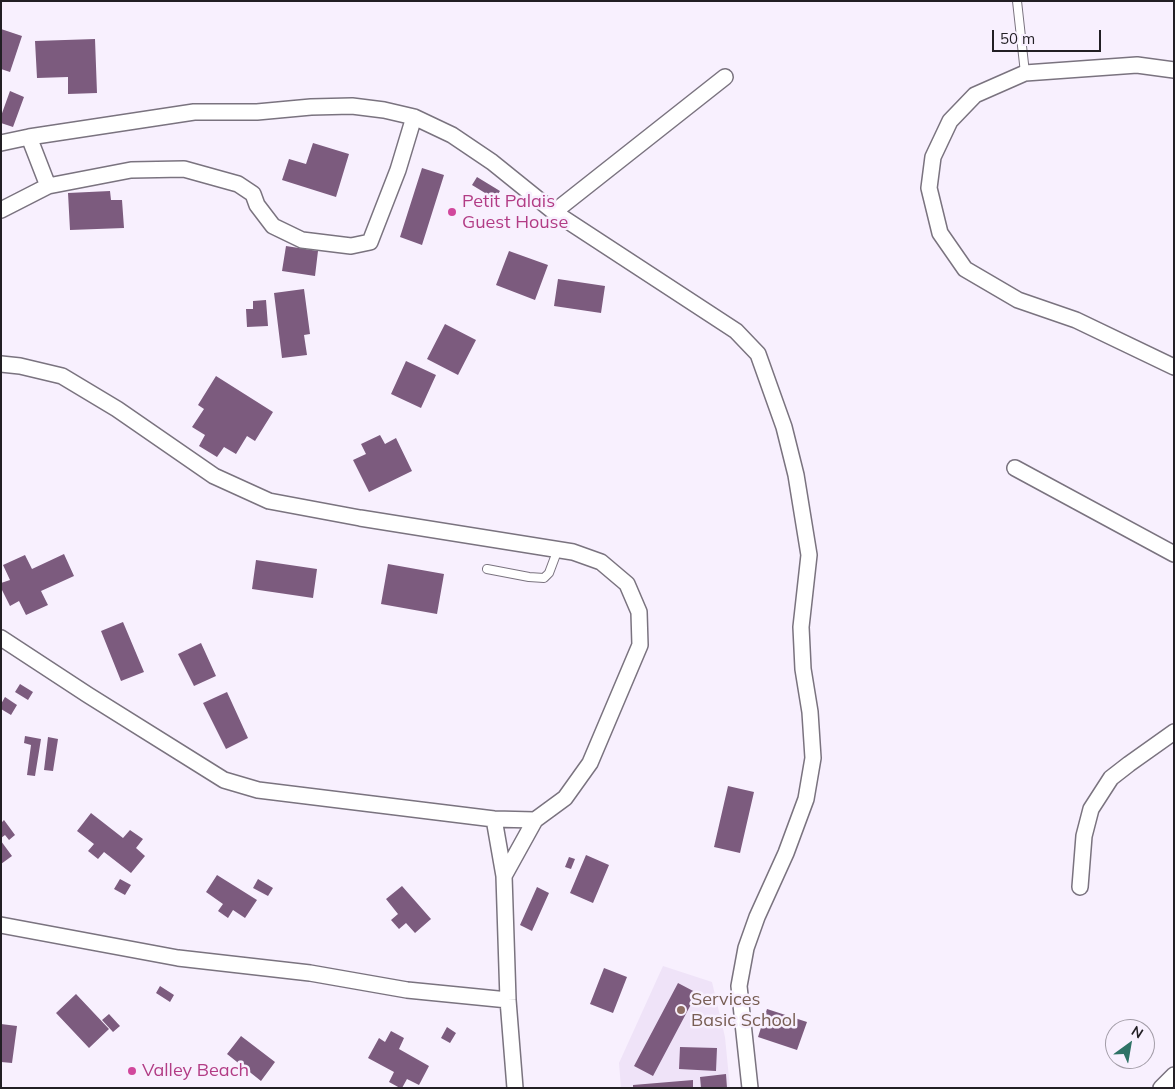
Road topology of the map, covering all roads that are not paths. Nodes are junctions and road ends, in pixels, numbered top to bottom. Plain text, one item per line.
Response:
1 (1018, 1) edge
2 (1174, 70) edge
3 (1024, 73) junction
4 (725, 76) dead end
5 (414, 117) junction
6 (30, 137) junction
7 (1, 143) edge
8 (48, 186) junction
9 (1, 210) edge
10 (554, 212) junction
11 (1, 364) edge
12 (1174, 367) edge
13 (1015, 468) dead end
14 (558, 549) junction
15 (1174, 554) edge
16 (487, 569) dead end
17 (1, 638) edge
18 (1174, 732) edge
19 (494, 819) junction
20 (535, 820) junction
21 (504, 876) junction
22 (1080, 888) dead end
23 (1, 924) edge
24 (508, 1000) junction
25 (1174, 1075) edge
26 (515, 1088) edge
27 (750, 1088) edge
28 (1161, 1088) edge

1 - 3 lane
2 - 3 street
3 - 12 street
4 - 10 street
5 - 6 street
5 - 8 street
5 - 10 street
6 - 7 street
6 - 8 street
8 - 9 street
10 - 27 street
11 - 14 street
13 - 15 street
14 - 16 lane
14 - 20 street
17 - 19 street
18 - 22 street
19 - 20 street
19 - 21 street
20 - 21 street
21 - 24 street
23 - 24 street
24 - 26 street
25 - 28 street

